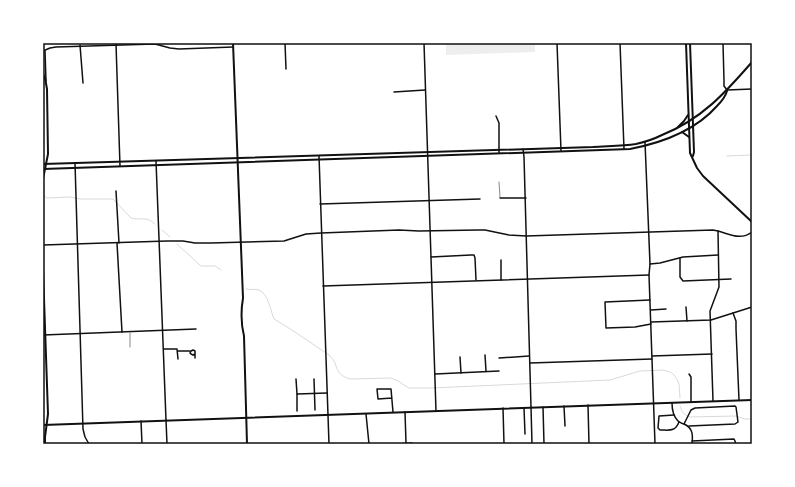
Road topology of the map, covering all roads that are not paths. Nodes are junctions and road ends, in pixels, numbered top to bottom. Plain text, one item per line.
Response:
1 (233, 43) edge
2 (285, 43) edge
3 (424, 43) edge
4 (557, 43) edge
5 (620, 43) edge
6 (686, 43) edge
7 (690, 43) edge
8 (723, 43) edge
9 (116, 44) junction
10 (80, 45) junction
11 (233, 47) junction
12 (44, 50) edge
13 (686, 51) junction
14 (686, 59) junction
15 (691, 59) junction
16 (752, 62) edge
17 (691, 67) junction
18 (286, 69) dead end
19 (43, 74) edge
20 (82, 84) dead end
21 (47, 89) junction
22 (752, 89) edge
23 (426, 90) junction
24 (727, 90) junction
25 (394, 92) dead end
26 (43, 111) edge
27 (48, 111) junction
28 (692, 111) junction
29 (688, 114) junction
30 (700, 115) junction
31 (496, 116) dead end
32 (693, 120) junction
33 (688, 123) junction
34 (693, 126) junction
35 (689, 128) junction
36 (676, 130) junction
37 (682, 132) junction
38 (689, 136) junction
39 (644, 142) junction
40 (624, 145) junction
41 (600, 146) junction
42 (645, 146) junction
43 (560, 147) junction
44 (499, 149) junction
45 (523, 149) junction
46 (624, 149) junction
47 (600, 150) junction
48 (561, 151) junction
49 (428, 152) junction
50 (524, 152) junction
51 (499, 154) junction
52 (319, 156) junction
53 (428, 156) junction
54 (692, 157) junction
55 (237, 158) junction
56 (183, 160) junction
57 (319, 160) junction
58 (156, 161) junction
59 (120, 162) junction
60 (238, 162) junction
61 (75, 163) junction
62 (43, 164) edge
63 (47, 164) junction
64 (183, 164) junction
65 (156, 165) junction
66 (120, 166) junction
67 (75, 168) junction
68 (44, 169) edge
69 (43, 179) edge
70 (499, 182) dead end
71 (116, 191) dead end
72 (500, 198) joint
73 (526, 198) junction
74 (480, 199) dead end
75 (430, 201) junction
76 (320, 204) junction
77 (752, 222) edge
78 (430, 231) junction
79 (718, 231) junction
80 (649, 232) junction
81 (752, 232) edge
82 (321, 233) junction
83 (526, 236) junction
84 (159, 241) junction
85 (241, 242) junction
86 (118, 243) junction
87 (78, 244) junction
88 (43, 245) edge
89 (718, 255) junction
90 (431, 257) junction
91 (680, 258) junction
92 (501, 260) dead end
93 (650, 264) junction
94 (43, 270) edge
95 (649, 275) junction
96 (527, 279) junction
97 (719, 279) junction
98 (731, 279) dead end
99 (501, 280) junction
100 (476, 281) junction
101 (432, 282) junction
102 (323, 286) junction
103 (650, 300) junction
104 (686, 307) dead end
105 (752, 307) edge
106 (666, 309) dead end
107 (650, 310) junction
108 (734, 313) junction
109 (711, 320) junction
110 (687, 321) junction
111 (651, 323) junction
112 (196, 329) dead end
113 (163, 330) junction
114 (122, 332) junction
115 (130, 332) junction
116 (80, 333) junction
117 (44, 334) edge
118 (130, 347) dead end
119 (164, 349) junction
120 (178, 351) junction
121 (712, 354) junction
122 (485, 355) dead end
123 (530, 356) junction
124 (652, 356) junction
125 (460, 357) dead end
126 (195, 358) dead end
127 (499, 358) dead end
128 (178, 359) dead end
129 (652, 359) junction
130 (530, 363) junction
131 (486, 372) junction
132 (499, 372) dead end
133 (461, 373) junction
134 (435, 374) junction
135 (689, 374) dead end
136 (296, 379) dead end
137 (314, 379) dead end
138 (314, 393) junction
139 (327, 393) junction
140 (297, 394) junction
141 (392, 398) junction
142 (740, 400) junction
143 (752, 400) edge
144 (714, 401) junction
145 (672, 402) junction
146 (691, 402) junction
147 (654, 403) junction
148 (564, 406) junction
149 (588, 406) junction
150 (531, 407) junction
151 (543, 407) junction
152 (503, 408) junction
153 (524, 408) junction
154 (297, 410) dead end
155 (315, 410) dead end
156 (436, 411) junction
157 (393, 412) junction
158 (405, 412) junction
159 (366, 414) junction
160 (328, 415) junction
161 (674, 415) junction
162 (246, 418) junction
163 (166, 420) junction
164 (141, 421) junction
165 (679, 422) junction
166 (83, 423) junction
167 (43, 424) edge
168 (47, 424) junction
169 (684, 424) junction
170 (565, 426) dead end
171 (689, 426) junction
172 (525, 434) dead end
173 (692, 441) junction
174 (406, 443) junction
175 (412, 443) dead end
176 (45, 444) edge
177 (89, 444) edge
178 (142, 444) edge
179 (167, 444) edge
180 (247, 444) edge
181 (329, 444) edge
182 (369, 444) edge
183 (398, 444) edge
184 (504, 444) edge
185 (532, 444) edge
186 (544, 444) edge
187 (589, 444) edge
188 (655, 444) edge
189 (692, 444) edge
190 (736, 444) edge

1 - 11 main road
2 - 18 street
3 - 23 street
4 - 43 street
5 - 40 street
6 - 13 main road
7 - 15 main road
8 - 24 street
9 - 10 street
9 - 11 street
9 - 59 street
10 - 12 street
10 - 20 street
11 - 55 main road
12 - 21 street
13 - 14 main road
13 - 15 main road
14 - 17 main road
14 - 29 main road
15 - 17 main road
16 - 24 main road
17 - 28 main road
19 - 21 main road
21 - 27 main road
22 - 24 street
23 - 25 street
23 - 49 street
24 - 30 main road
24 - 34 main road
26 - 27 street
27 - 63 main road
28 - 30 main road
28 - 32 main road
29 - 33 main road
29 - 36 main road
30 - 32 main road
31 - 44 street
32 - 33 main road
32 - 34 main road
33 - 35 main road
33 - 36 main road
34 - 35 main road
34 - 54 main road
35 - 37 main road
35 - 38 main road
36 - 39 main road
37 - 38 main road
37 - 42 main road
38 - 54 main road
39 - 40 main road
39 - 42 street
40 - 41 main road
40 - 46 street
41 - 43 main road
41 - 47 main road
42 - 46 main road
42 - 80 street
43 - 45 main road
43 - 48 street
44 - 45 main road
44 - 49 main road
44 - 51 street
45 - 50 street
46 - 47 main road
47 - 48 main road
48 - 50 main road
49 - 52 main road
49 - 53 street
50 - 51 main road
50 - 73 street
51 - 53 main road
52 - 55 main road
52 - 57 street
53 - 57 main road
53 - 75 street
54 - 77 main road
55 - 56 main road
55 - 60 main road
56 - 58 main road
56 - 64 main road
57 - 60 main road
57 - 76 street
58 - 59 main road
58 - 65 street
59 - 61 main road
59 - 66 street
60 - 64 main road
60 - 85 main road
61 - 63 main road
61 - 67 street
62 - 63 main road
63 - 68 main road
64 - 65 main road
65 - 66 main road
65 - 84 street
66 - 67 main road
67 - 68 main road
67 - 87 street
68 - 69 main road
70 - 72 lane
71 - 86 street
72 - 73 street
73 - 83 street
74 - 75 street
75 - 76 street
75 - 78 street
76 - 82 street
78 - 82 street
78 - 83 street
78 - 90 street
79 - 80 street
79 - 81 street
79 - 89 street
80 - 83 street
80 - 93 street
82 - 85 street
82 - 102 street
83 - 96 street
84 - 85 street
84 - 86 street
84 - 113 street
85 - 162 main road
86 - 87 street
86 - 114 street
87 - 88 street
87 - 116 street
89 - 91 street
89 - 97 street
90 - 100 street
90 - 101 street
91 - 93 street
91 - 97 street
92 - 99 street
93 - 95 street
94 - 117 main road
95 - 96 street
95 - 103 street
96 - 99 street
96 - 123 street
97 - 98 street
97 - 109 street
99 - 100 street
100 - 101 street
101 - 102 street
101 - 134 street
102 - 139 street
103 - 107 street
103 - 111 street
104 - 110 street
105 - 108 street
106 - 107 street
107 - 111 street
108 - 109 street
108 - 142 street
109 - 110 street
109 - 121 street
110 - 111 street
111 - 124 street
112 - 113 street
113 - 115 street
113 - 119 street
114 - 115 street
114 - 116 street
115 - 118 lane
116 - 117 street
116 - 166 street
117 - 168 main road
119 - 120 street
119 - 163 street
120 - 126 street
120 - 128 street
121 - 124 street
121 - 144 street
122 - 131 street
123 - 127 street
123 - 130 street
124 - 129 street
125 - 133 street
129 - 130 street
129 - 147 street
130 - 150 street
131 - 132 street
131 - 133 street
133 - 134 street
134 - 156 street
135 - 146 street
136 - 140 street
137 - 138 street
138 - 139 street
138 - 140 street
138 - 155 street
139 - 160 street
140 - 154 street
141 - 141 street
141 - 157 street
142 - 143 main road
142 - 144 main road
144 - 146 main road
145 - 146 main road
145 - 147 main road
145 - 161 street
147 - 149 main road
147 - 188 street
148 - 149 main road
148 - 151 main road
148 - 170 street
149 - 187 street
150 - 151 main road
150 - 153 main road
150 - 185 street
151 - 186 street
152 - 153 main road
152 - 156 main road
152 - 184 street
153 - 172 street
156 - 158 main road
157 - 158 main road
157 - 159 main road
158 - 174 street
159 - 160 main road
159 - 182 street
160 - 162 main road
160 - 181 street
161 - 165 street
161 - 165 street
162 - 163 main road
162 - 180 main road
163 - 164 main road
163 - 179 street
164 - 166 main road
164 - 178 street
165 - 169 street
166 - 168 main road
166 - 177 street
167 - 168 main road
168 - 176 main road
169 - 171 street
169 - 171 street
171 - 173 street
173 - 189 street
173 - 190 street
174 - 175 street
174 - 183 street

